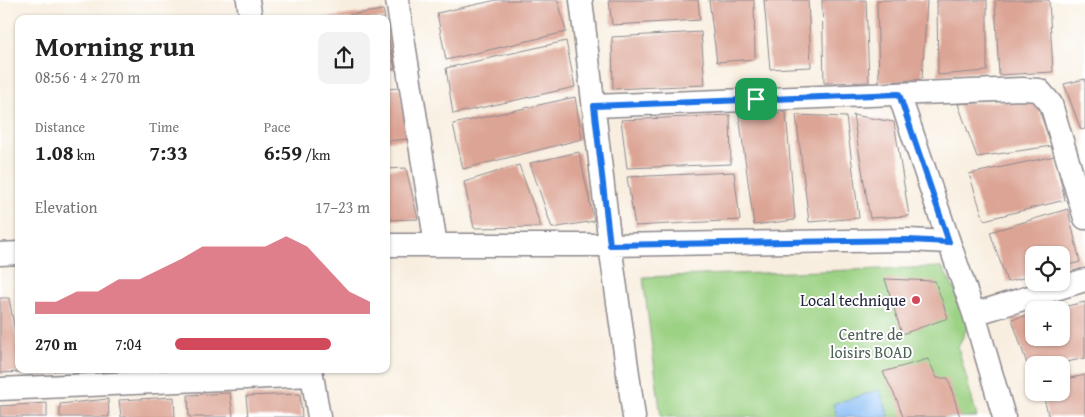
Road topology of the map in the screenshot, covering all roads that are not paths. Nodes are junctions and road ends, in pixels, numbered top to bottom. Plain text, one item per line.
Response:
1 (248, 0) edge
2 (397, 0) edge
3 (581, 0) edge
4 (250, 15) edge
5 (899, 94) junction
6 (594, 106) junction
7 (1085, 218) edge
8 (949, 242) junction
9 (390, 245) edge
10 (436, 245) junction
11 (610, 245) junction
12 (0, 254) edge
13 (15, 254) edge
14 (1085, 280) edge
15 (974, 314) junction
16 (293, 373) edge
17 (311, 373) edge
18 (0, 389) edge
19 (319, 417) edge
20 (634, 417) edge
21 (1004, 417) edge

1 - 4 street
2 - 10 street
3 - 6 street
5 - 6 street
5 - 7 street
5 - 8 street
6 - 11 street
8 - 11 street
8 - 15 street
9 - 10 street
10 - 11 street
11 - 20 street
12 - 13 street
14 - 15 street
15 - 21 street
16 - 18 street
17 - 19 street

